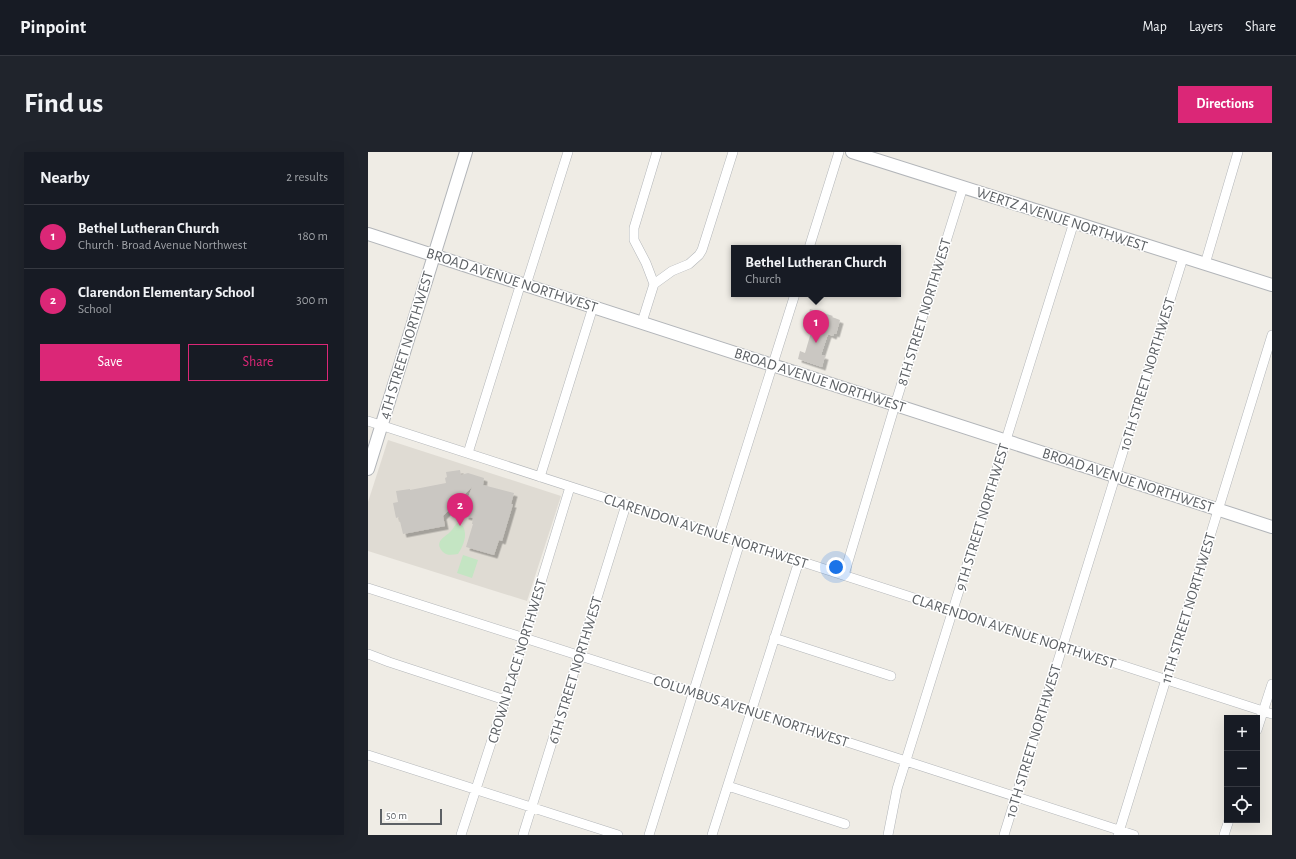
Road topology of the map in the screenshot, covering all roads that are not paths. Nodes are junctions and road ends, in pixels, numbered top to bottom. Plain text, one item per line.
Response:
1 (466, 152) edge
2 (568, 152) edge
3 (657, 152) edge
4 (734, 152) edge
5 (839, 152) edge
6 (852, 152) edge
7 (1238, 152) edge
8 (963, 187) junction
9 (1074, 222) junction
10 (368, 234) edge
11 (810, 245) edge
12 (434, 255) junction
13 (1183, 258) junction
14 (1205, 264) junction
15 (524, 284) junction
16 (654, 284) junction
17 (1272, 285) edge
18 (794, 297) edge
19 (593, 307) junction
20 (642, 322) junction
21 (1272, 335) edge
22 (773, 365) junction
23 (895, 405) junction
24 (368, 421) edge
25 (382, 425) junction
26 (1006, 440) junction
27 (468, 453) junction
28 (368, 469) edge
29 (1116, 476) junction
30 (540, 477) junction
31 (570, 487) junction
32 (626, 505) junction
33 (1219, 509) junction
34 (1272, 527) edge
35 (719, 535) junction
36 (740, 542) junction
37 (799, 561) junction
38 (844, 575) junction
39 (368, 588) edge
40 (953, 611) junction
41 (524, 638) junction
42 (774, 638) junction
43 (1063, 647) junction
44 (368, 654) edge
45 (579, 656) junction
46 (891, 676) dead end
47 (1166, 680) junction
48 (1272, 684) edge
49 (694, 692) junction
50 (505, 700) junction
51 (751, 711) junction
52 (1268, 713) edge
53 (1260, 725) edge
54 (368, 755) edge
55 (906, 761) junction
56 (728, 786) junction
57 (476, 789) junction
58 (1016, 797) junction
59 (532, 807) junction
60 (1228, 823) edge
61 (845, 824) dead end
62 (1119, 833) edge
63 (461, 835) edge
64 (523, 835) edge
65 (618, 835) edge
66 (649, 835) edge
67 (712, 835) edge
68 (888, 835) edge
69 (1004, 835) edge
70 (1134, 835) edge
71 (1224, 835) edge

1 - 12 street, 4TH STREET NORTHWEST
2 - 15 street
3 - 16 street
4 - 16 street
5 - 11 street
6 - 8 street, WERTZ AVENUE NORTHWEST
7 - 14 street
8 - 9 street, WERTZ AVENUE NORTHWEST
8 - 23 street, 8TH STREET NORTHWEST
9 - 13 street, WERTZ AVENUE NORTHWEST
9 - 26 street, 9TH STREET NORTHWEST
10 - 12 street, BROAD AVENUE NORTHWEST
12 - 15 street, BROAD AVENUE NORTHWEST
12 - 25 street, 4TH STREET NORTHWEST
13 - 14 street, WERTZ AVENUE NORTHWEST
13 - 29 street, 10TH STREET NORTHWEST
14 - 17 street, WERTZ AVENUE NORTHWEST
15 - 19 street, BROAD AVENUE NORTHWEST
15 - 27 street
16 - 20 street
18 - 22 street
19 - 20 street, BROAD AVENUE NORTHWEST
19 - 30 street
20 - 22 street, BROAD AVENUE NORTHWEST
21 - 33 street, 11TH STREET NORTHWEST
22 - 23 street, BROAD AVENUE NORTHWEST
22 - 35 street
23 - 26 street, BROAD AVENUE NORTHWEST
23 - 38 street, 8TH STREET NORTHWEST
24 - 25 street, CLARENDON AVENUE NORTHWEST
25 - 27 street, CLARENDON AVENUE NORTHWEST
25 - 28 street, 4TH STREET NORTHWEST
26 - 29 street, BROAD AVENUE NORTHWEST
26 - 40 street, 9TH STREET NORTHWEST
27 - 30 street, CLARENDON AVENUE NORTHWEST
29 - 33 street, BROAD AVENUE NORTHWEST
29 - 43 street, 10TH STREET NORTHWEST
30 - 31 street, CLARENDON AVENUE NORTHWEST
31 - 32 street, CLARENDON AVENUE NORTHWEST
31 - 41 street, CROWN PLACE NORTHWEST
32 - 35 street, CLARENDON AVENUE NORTHWEST
32 - 45 street, 6TH STREET NORTHWEST
33 - 34 street, BROAD AVENUE NORTHWEST
33 - 47 street, 11TH STREET NORTHWEST
35 - 36 street, CLARENDON AVENUE NORTHWEST
36 - 37 street, CLARENDON AVENUE NORTHWEST
36 - 49 street
37 - 38 street, CLARENDON AVENUE NORTHWEST
37 - 42 street
38 - 40 street, CLARENDON AVENUE NORTHWEST
39 - 41 street, COLUMBUS AVENUE NORTHWEST
40 - 43 street, CLARENDON AVENUE NORTHWEST
40 - 55 street, 9TH STREET NORTHWEST
41 - 45 street, COLUMBUS AVENUE NORTHWEST
41 - 50 street, CROWN PLACE NORTHWEST
42 - 46 street
42 - 51 street
43 - 47 street, CLARENDON AVENUE NORTHWEST
43 - 58 street, 10TH STREET NORTHWEST
44 - 50 street
45 - 49 street, COLUMBUS AVENUE NORTHWEST
45 - 59 street, 6TH STREET NORTHWEST
47 - 52 street, CLARENDON AVENUE NORTHWEST
47 - 62 street, 11TH STREET NORTHWEST
48 - 52 street
49 - 51 street, COLUMBUS AVENUE NORTHWEST
49 - 66 street
50 - 57 street, CROWN PLACE NORTHWEST
51 - 55 street, COLUMBUS AVENUE NORTHWEST
51 - 56 street
52 - 53 street
54 - 57 street
55 - 58 street, COLUMBUS AVENUE NORTHWEST
55 - 68 street, 9TH STREET NORTHWEST
56 - 61 street
56 - 67 street
57 - 59 street
57 - 63 street, CROWN PLACE NORTHWEST
58 - 62 street, COLUMBUS AVENUE NORTHWEST
58 - 69 street, 10TH STREET NORTHWEST
59 - 64 street, 6TH STREET NORTHWEST
59 - 65 street
60 - 71 street
62 - 70 street, COLUMBUS AVENUE NORTHWEST

